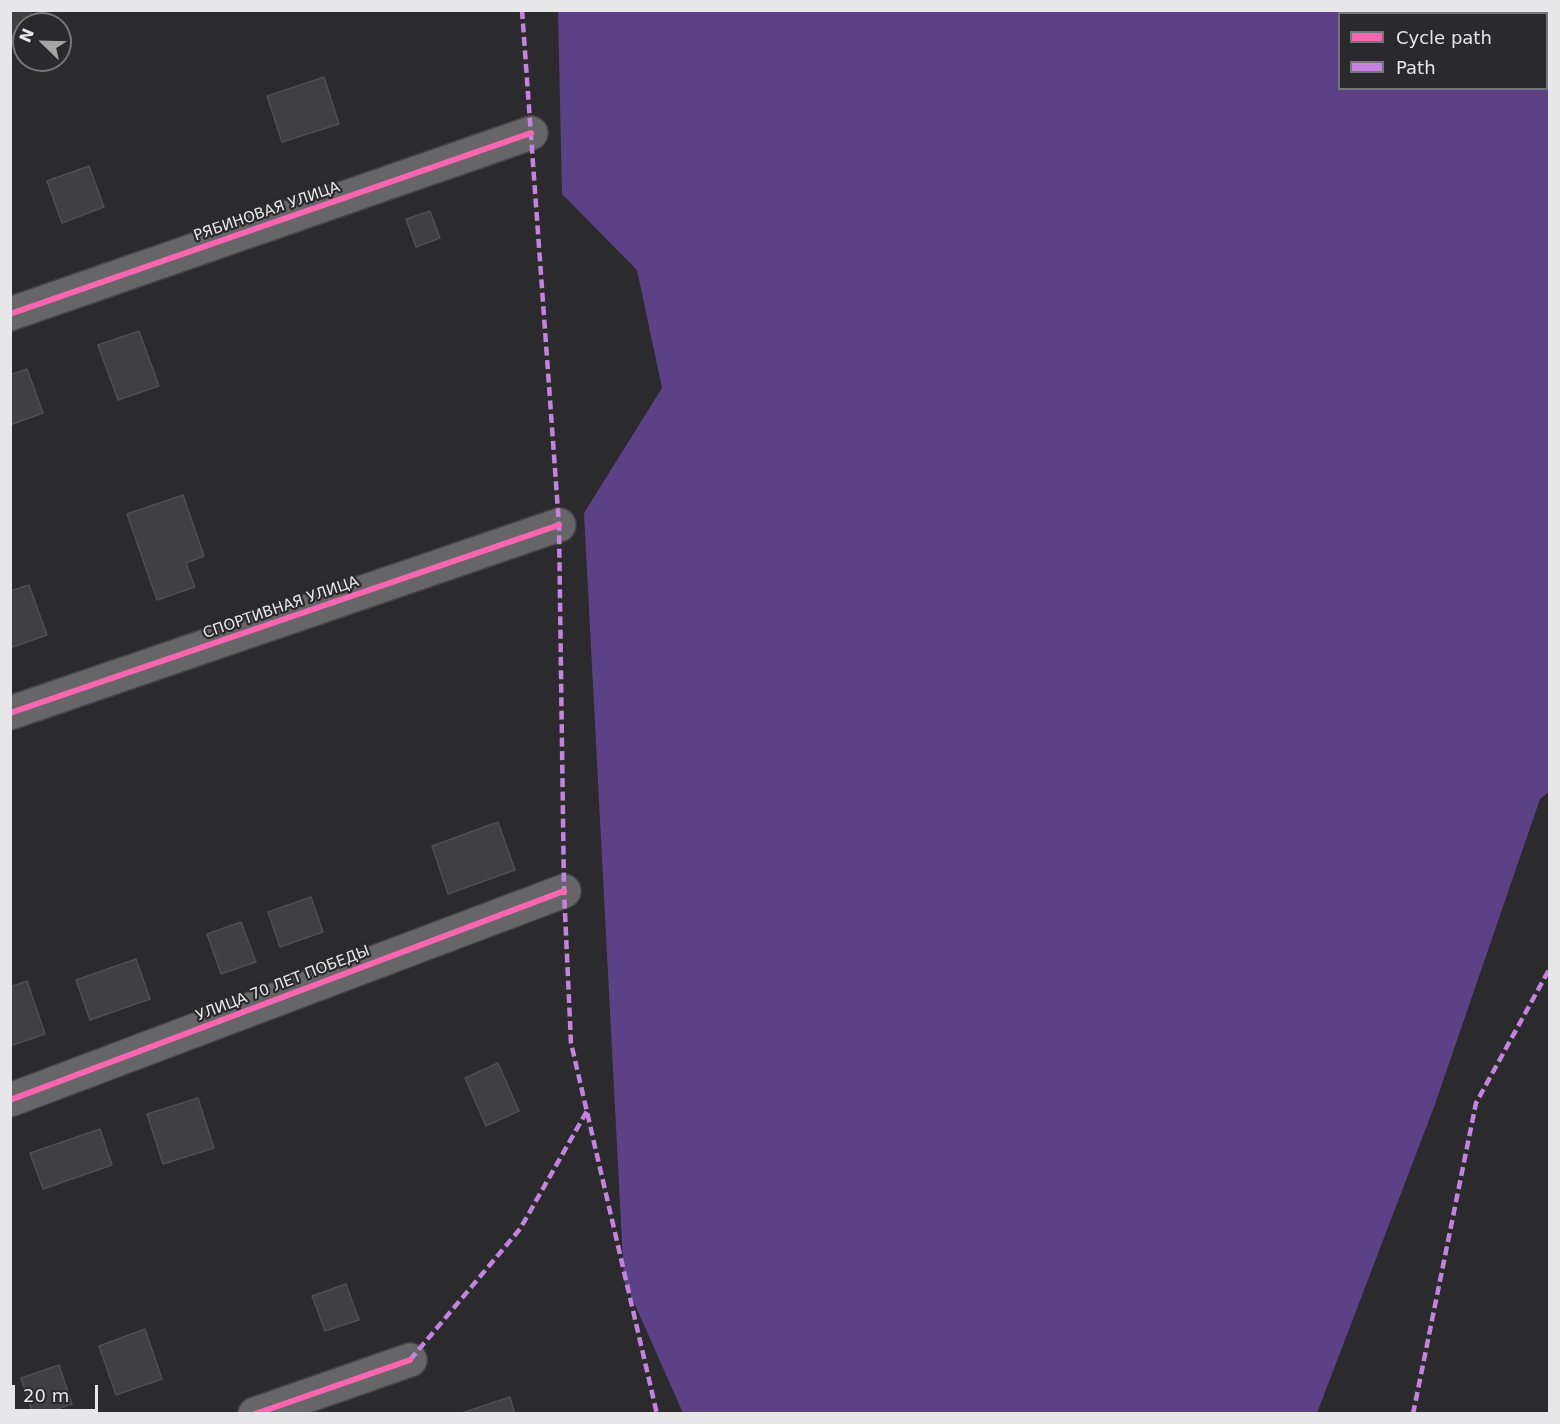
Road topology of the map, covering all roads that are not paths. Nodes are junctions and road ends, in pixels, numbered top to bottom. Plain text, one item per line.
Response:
1 (531, 133) dead end
2 (10, 314) edge
3 (559, 525) dead end
4 (10, 713) edge
5 (564, 891) dead end
6 (10, 1100) edge
7 (410, 1360) dead end
8 (255, 1413) edge

1 - 2 street, РЯБИНОВАЯ УЛИЦА
3 - 4 street, СПОРТИВНАЯ УЛИЦА
5 - 6 street, УЛИЦА 70 ЛЕТ ПОБЕДЫ
7 - 8 street

